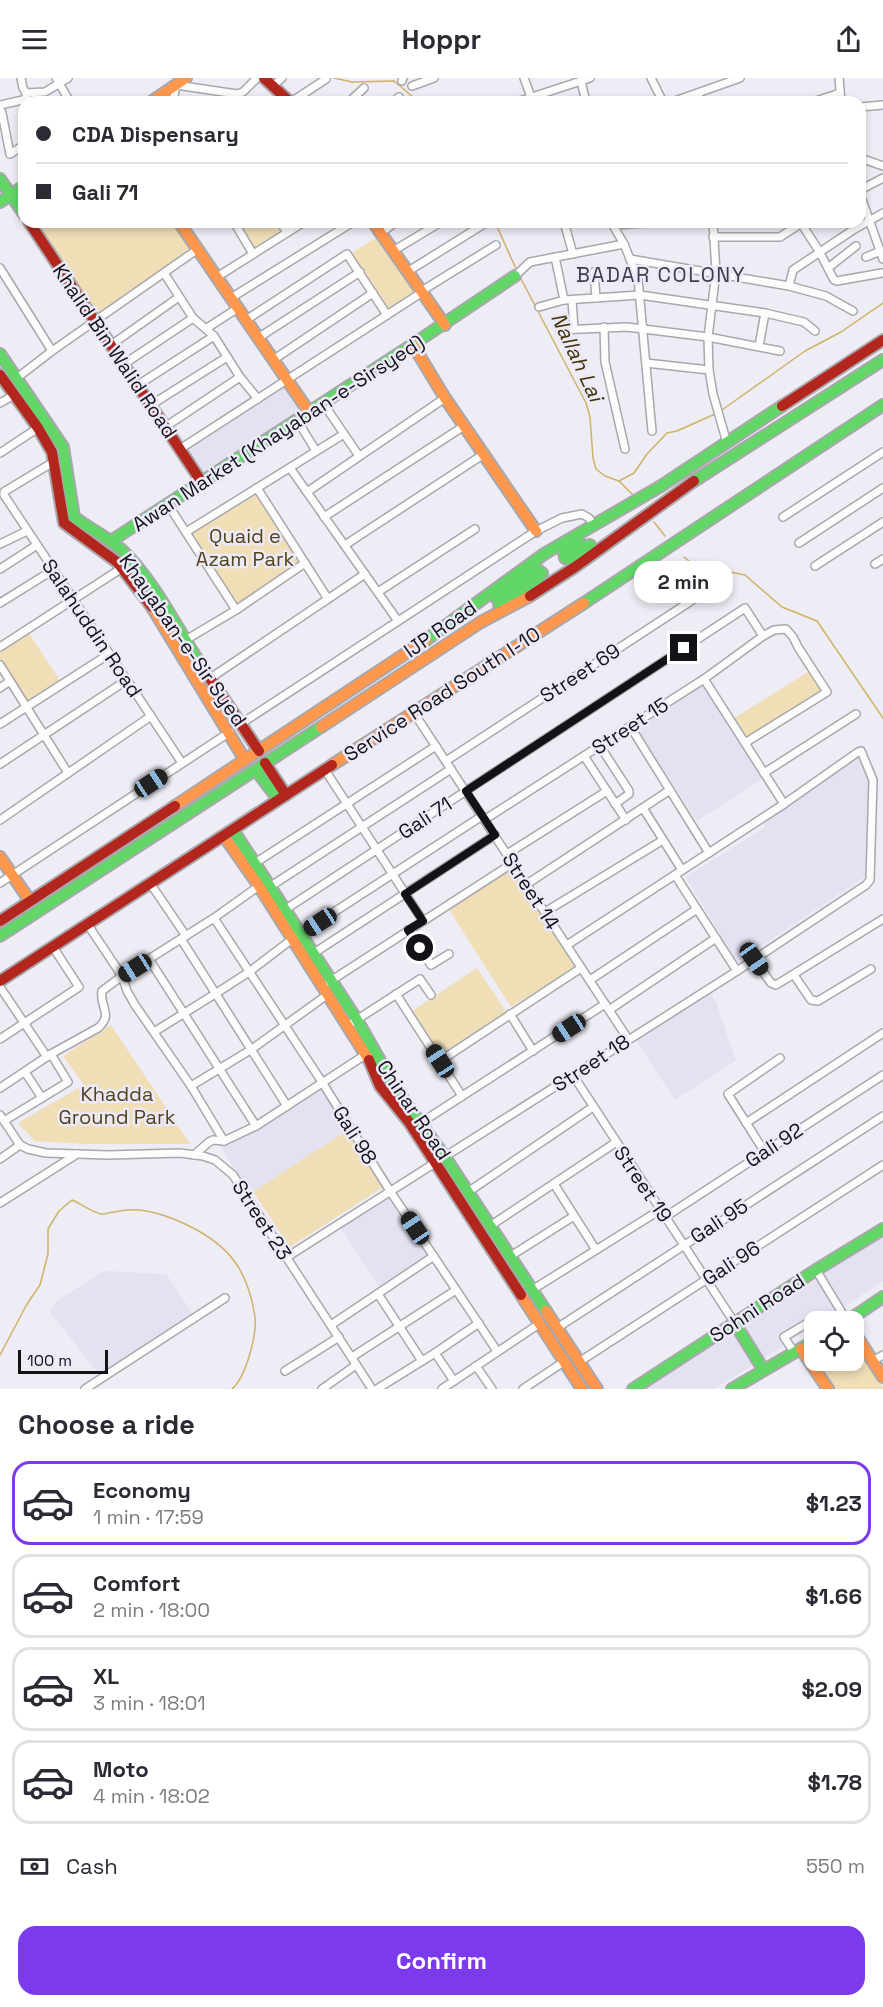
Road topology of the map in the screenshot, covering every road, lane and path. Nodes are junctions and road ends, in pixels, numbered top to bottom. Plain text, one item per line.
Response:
1 (21, 78) edge
2 (68, 78) edge
3 (186, 78) edge
4 (257, 78) edge
5 (264, 78) edge
6 (282, 78) edge
7 (434, 78) edge
8 (524, 78) edge
9 (590, 78) edge
10 (651, 78) edge
11 (741, 78) edge
12 (839, 78) edge
13 (326, 79) edge
14 (581, 80) edge
15 (58, 81) edge
16 (176, 85) junction
17 (273, 86) junction
18 (412, 86) dead end
19 (364, 88) dead end
20 (27, 93) joint
21 (698, 93) junction
22 (840, 93) junction
23 (67, 96) edge
24 (160, 96) edge
25 (174, 96) edge
26 (284, 96) edge
27 (300, 96) edge
28 (355, 96) edge
29 (531, 96) edge
30 (534, 96) edge
31 (585, 96) edge
32 (660, 96) edge
33 (689, 96) edge
34 (699, 96) edge
35 (831, 96) edge
36 (840, 96) edge
37 (18, 102) edge
38 (883, 105) edge
39 (866, 106) edge
40 (0, 107) edge
41 (18, 149) edge
42 (866, 160) edge
43 (883, 166) edge
44 (883, 178) edge
45 (0, 179) edge
46 (866, 187) edge
47 (18, 190) edge
48 (11, 195) junction
49 (0, 202) edge
50 (18, 205) edge
51 (866, 209) edge
52 (883, 213) edge
53 (870, 221) junction
54 (866, 223) edge
55 (37, 228) edge
56 (183, 228) edge
57 (238, 228) edge
58 (284, 228) edge
59 (294, 228) edge
60 (343, 228) edge
61 (377, 228) edge
62 (388, 228) edge
63 (431, 228) edge
64 (478, 228) edge
65 (566, 228) edge
66 (615, 228) edge
67 (713, 228) edge
68 (794, 228) edge
69 (805, 228) edge
70 (858, 228) edge
71 (287, 232) junction
72 (381, 233) junction
73 (713, 237) junction
74 (624, 244) junction
75 (496, 245) dead end
76 (856, 246) dead end
77 (198, 249) junction
78 (881, 250) edge
79 (819, 251) junction
80 (393, 252) junction
81 (253, 254) junction
82 (573, 254) junction
83 (555, 257) junction
84 (866, 257) dead end
85 (630, 259) junction
86 (883, 259) edge
87 (0, 268) edge
88 (828, 268) junction
89 (360, 272) junction
90 (407, 272) junction
91 (594, 272) dead end
92 (716, 272) junction
93 (164, 273) junction
94 (882, 273) edge
95 (515, 276) joint
96 (217, 277) junction
97 (789, 286) junction
98 (374, 293) junction
99 (420, 293) junction
100 (640, 295) junction
101 (179, 297) junction
102 (231, 298) junction
103 (596, 298) junction
104 (568, 300) junction
105 (712, 305) junction
106 (539, 307) dead end
107 (238, 308) junction
108 (853, 311) dead end
109 (765, 313) junction
110 (387, 315) junction
111 (194, 318) junction
112 (246, 320) junction
113 (95, 321) junction
114 (445, 325) junction
115 (604, 327) junction
116 (207, 328) junction
117 (574, 329) junction
118 (643, 329) junction
119 (560, 330) dead end
120 (815, 331) dead end
121 (214, 336) junction
122 (708, 337) junction
123 (258, 338) junction
124 (883, 340) edge
125 (111, 345) junction
126 (413, 345) junction
127 (759, 346) junction
128 (52, 351) junction
129 (780, 351) dead end
130 (0, 354) edge
131 (227, 357) junction
132 (273, 360) junction
133 (883, 360) edge
134 (646, 363) junction
135 (124, 364) junction
136 (709, 370) junction
137 (0, 375) edge
138 (240, 377) junction
139 (17, 378) junction
140 (287, 380) junction
141 (138, 385) junction
142 (14, 394) junction
143 (445, 398) junction
144 (258, 399) junction
145 (0, 403) edge
146 (323, 403) junction
147 (151, 405) junction
148 (883, 405) edge
149 (309, 412) junction
150 (297, 420) junction
151 (464, 426) junction
152 (165, 427) junction
153 (38, 428) junction
154 (652, 431) dead end
155 (344, 434) junction
156 (727, 442) junction
157 (180, 449) junction
158 (625, 449) dead end
159 (316, 451) junction
160 (883, 452) edge
161 (0, 453) edge
162 (484, 454) junction
163 (359, 456) junction
164 (55, 461) junction
165 (290, 468) junction
166 (201, 481) junction
167 (256, 488) junction
168 (883, 488) edge
169 (307, 492) junction
170 (3, 495) edge
171 (167, 503) junction
172 (324, 517) junction
173 (783, 517) dead end
174 (883, 522) edge
175 (592, 524) junction
176 (475, 529) dead end
177 (27, 531) junction
178 (536, 531) junction
179 (624, 531) junction
180 (186, 532) junction
181 (111, 541) junction
182 (799, 543) dead end
183 (0, 544) edge
184 (37, 545) junction
185 (345, 545) junction
186 (883, 559) edge
187 (305, 563) junction
188 (875, 564) dead end
189 (815, 566) dead end
190 (122, 568) junction
191 (0, 569) edge
192 (53, 570) junction
193 (365, 574) junction
194 (714, 586) dead end
195 (378, 592) junction
196 (328, 599) junction
197 (73, 600) junction
198 (0, 603) edge
199 (475, 606) junction
200 (236, 610) junction
201 (398, 621) junction
202 (482, 622) junction
203 (763, 636) junction
204 (184, 641) junction
205 (0, 647) edge
206 (109, 654) junction
207 (0, 665) edge
208 (209, 679) junction
209 (704, 679) junction
210 (127, 680) junction
211 (10, 681) junction
212 (0, 688) edge
213 (27, 707) junction
214 (414, 713) junction
215 (856, 714) dead end
216 (151, 716) junction
217 (0, 724) edge
218 (242, 724) junction
219 (630, 726) junction
220 (230, 732) junction
221 (44, 735) junction
222 (745, 743) junction
223 (436, 746) junction
224 (600, 746) junction
225 (259, 751) junction
226 (584, 756) junction
227 (245, 760) junction
228 (446, 760) junction
229 (182, 763) junction
230 (0, 764) edge
231 (260, 766) junction
232 (451, 769) junction
233 (325, 770) junction
234 (764, 772) junction
235 (68, 773) junction
236 (670, 790) junction
237 (466, 791) junction
238 (607, 791) junction
239 (283, 797) junction
240 (346, 804) junction
241 (615, 804) junction
242 (784, 804) junction
243 (643, 808) junction
244 (483, 818) junction
245 (626, 819) junction
246 (0, 820) edge
247 (362, 827) junction
248 (228, 833) junction
249 (495, 835) junction
250 (663, 840) junction
251 (376, 850) junction
252 (709, 852) junction
253 (507, 854) junction
254 (0, 857) edge
255 (255, 863) junction
256 (513, 863) junction
257 (678, 872) junction
258 (12, 874) junction
259 (393, 875) junction
260 (0, 883) edge
261 (150, 883) junction
262 (527, 884) junction
263 (259, 886) junction
264 (271, 886) junction
265 (405, 894) junction
266 (30, 901) junction
267 (285, 909) junction
268 (697, 909) junction
269 (545, 912) junction
270 (214, 918) junction
271 (883, 919) edge
272 (0, 921) edge
273 (423, 921) junction
274 (88, 925) junction
275 (408, 930) junction
276 (0, 936) edge
277 (296, 937) junction
278 (183, 938) junction
279 (716, 938) junction
280 (567, 945) junction
281 (52, 947) junction
282 (314, 953) junction
283 (449, 954) dead end
284 (149, 959) junction
285 (754, 959) junction
286 (581, 968) junction
287 (871, 969) dead end
288 (737, 970) junction
289 (249, 972) junction
290 (794, 975) junction
291 (122, 976) junction
292 (590, 980) junction
293 (0, 981) edge
294 (0, 987) edge
295 (327, 988) junction
296 (215, 994) junction
297 (396, 994) junction
298 (431, 994) dead end
299 (607, 1007) junction
300 (184, 1013) junction
301 (510, 1014) junction
302 (25, 1022) junction
303 (352, 1023) junction
304 (285, 1026) junction
305 (154, 1032) junction
306 (883, 1033) edge
307 (0, 1039) edge
308 (628, 1039) junction
309 (252, 1049) junction
310 (533, 1051) junction
311 (49, 1055) junction
312 (364, 1055) junction
313 (780, 1058) dead end
314 (440, 1061) junction
315 (221, 1068) junction
316 (25, 1072) junction
317 (883, 1074) edge
318 (573, 1075) junction
319 (322, 1082) junction
320 (191, 1086) junction
321 (0, 1088) edge
322 (462, 1096) junction
323 (42, 1098) junction
324 (287, 1106) junction
325 (593, 1107) junction
326 (883, 1116) edge
327 (2, 1118) edge
328 (422, 1122) junction
329 (746, 1123) junction
330 (256, 1126) junction
331 (224, 1141) junction
332 (615, 1143) junction
333 (20, 1145) junction
334 (764, 1151) junction
335 (77, 1154) junction
336 (194, 1155) junction
337 (0, 1159) edge
338 (441, 1160) junction
339 (883, 1165) edge
340 (554, 1184) junction
341 (390, 1191) junction
342 (468, 1192) junction
343 (0, 1203) edge
344 (662, 1214) junction
345 (574, 1216) junction
346 (490, 1226) junction
347 (883, 1229) edge
348 (683, 1245) junction
349 (596, 1250) junction
350 (434, 1256) junction
351 (287, 1257) junction
352 (509, 1257) junction
353 (816, 1270) junction
354 (706, 1279) junction
355 (456, 1290) junction
356 (532, 1290) junction
357 (378, 1294) junction
358 (883, 1297) edge
359 (225, 1298) dead end
360 (840, 1311) edge
361 (861, 1311) edge
362 (734, 1322) junction
363 (479, 1323) junction
364 (539, 1324) junction
365 (331, 1325) junction
366 (804, 1325) edge
367 (399, 1326) junction
368 (556, 1328) junction
369 (339, 1337) junction
370 (804, 1347) edge
371 (864, 1347) edge
372 (497, 1351) junction
373 (798, 1351) junction
374 (435, 1353) junction
375 (883, 1355) edge
376 (352, 1357) junction
377 (422, 1361) junction
378 (565, 1361) junction
379 (873, 1361) junction
380 (579, 1362) junction
381 (356, 1365) junction
382 (476, 1366) junction
383 (764, 1369) junction
384 (285, 1371) dead end
385 (883, 1377) edge
386 (454, 1381) junction
387 (85, 1389) edge
388 (322, 1389) edge
389 (372, 1389) edge
390 (377, 1389) edge
391 (442, 1389) edge
392 (492, 1389) edge
393 (523, 1389) edge
394 (582, 1389) edge
395 (597, 1389) edge
396 (633, 1389) edge
397 (732, 1389) edge
398 (828, 1389) edge

1 - 20 street
2 - 15 street
3 - 16 main road
4 - 16 street
5 - 17 main road
6 - 17 street
7 - 18 street
8 - 29 street
9 - 14 street
10 - 32 street
11 - 21 street
12 - 22 street
13 - 27 street
14 - 30 street
14 - 31 street
15 - 20 street
15 - 23 street
16 - 24 main road
16 - 25 street
17 - 26 main road
19 - 28 street
21 - 33 street
21 - 34 street
22 - 35 street
22 - 36 street
37 - 40 street
38 - 39 street
40 - 41 street
42 - 43 street
44 - 46 street
45 - 48 main road
47 - 48 main road
48 - 49 main road
48 - 50 main road
51 - 53 street
52 - 53 street
53 - 54 street
53 - 78 street
55 - 113 main road, Khalid Bin Walid Road
56 - 77 main road
57 - 81 street
58 - 71 street
59 - 71 street
60 - 102 street
61 - 72 main road, Awan Market (Khayaban-e-Sirsyed)
62 - 72 street
63 - 80 street
64 - 90 street
65 - 82 street
66 - 74 street
67 - 73 street
68 - 73 street
69 - 79 street
70 - 79 street
71 - 81 street
72 - 80 main road, Awan Market (Khayaban-e-Sirsyed)
73 - 92 street
74 - 82 street, Awan Market (Khayaban-e-Sirsyed)
74 - 85 street
75 - 99 street
76 - 88 street
77 - 93 street
77 - 96 main road
78 - 84 street
78 - 86 street
79 - 88 street
79 - 97 street
80 - 90 main road, Awan Market (Khayaban-e-Sirsyed)
81 - 96 street
82 - 83 street, Awan Market (Khayaban-e-Sirsyed)
83 - 95 street, Awan Market (Khayaban-e-Sirsyed)
83 - 104 street
85 - 92 street
85 - 100 street
87 - 128 street
88 - 94 street
89 - 98 street
89 - 112 street
89 - 123 street
90 - 99 main road, Awan Market (Khayaban-e-Sirsyed)
91 - 103 street
92 - 97 street
92 - 105 street
93 - 101 street
93 - 113 street
95 - 114 main road, Awan Market (Khayaban-e-Sirsyed)
96 - 102 main road
97 - 108 street
98 - 110 street
98 - 132 street
99 - 110 street
99 - 114 main road, Awan Market (Khayaban-e-Sirsyed)
100 - 103 street
100 - 105 street
100 - 118 street
101 - 111 street
101 - 125 street
102 - 107 main road
103 - 104 street
104 - 106 street
104 - 117 street
105 - 109 street
105 - 122 street
107 - 112 main road
107 - 116 street
109 - 120 street
109 - 127 street
110 - 140 street
111 - 116 street
111 - 135 street
112 - 123 main road
113 - 125 main road, Khalid Bin Walid Road
113 - 128 street
114 - 126 main road, Awan Market (Khayaban-e-Sirsyed)
115 - 117 street
115 - 118 street
115 - 158 street
116 - 121 street
117 - 119 street
118 - 122 street
118 - 134 street
121 - 131 street
121 - 141 street
122 - 127 street
122 - 136 street
123 - 132 main road
124 - 156 main road, IJP Road
125 - 135 main road, Khalid Bin Walid Road
126 - 143 main road
126 - 146 main road, Awan Market (Khayaban-e-Sirsyed)
127 - 129 street
128 - 139 street
130 - 139 main road, Khayaban-e-Sir Syed
131 - 138 street
131 - 147 street
132 - 140 main road
133 - 179 main road, IJP Road
134 - 136 street
134 - 154 street
135 - 141 main road, Khalid Bin Walid Road
136 - 156 street
137 - 142 main road, Khayaban-e-Sir Syed
138 - 144 street
138 - 152 street
139 - 181 main road, Khayaban-e-Sir Syed
140 - 144 street
140 - 149 main road
141 - 147 main road, Khalid Bin Walid Road
142 - 145 street
142 - 153 main road, Khayaban-e-Sir Syed
143 - 151 main road
143 - 163 street
144 - 157 street
146 - 149 main road, Awan Market (Khayaban-e-Sirsyed)
146 - 155 street
147 - 152 main road, Khalid Bin Walid Road
148 - 214 main road, Service Road South I-10
149 - 150 main road, Awan Market (Khayaban-e-Sirsyed)
150 - 159 street
150 - 166 main road, Awan Market (Khayaban-e-Sirsyed)
151 - 162 main road
151 - 172 street
152 - 157 main road, Khalid Bin Walid Road
153 - 161 street
153 - 164 main road, Khayaban-e-Sir Syed
155 - 159 street
155 - 163 street
156 - 175 main road, IJP Road
157 - 166 main road, Khalid Bin Walid Road
159 - 165 street
160 - 173 street
162 - 178 main road
162 - 185 street
163 - 169 street
164 - 170 street
164 - 190 main road, Khayaban-e-Sir Syed
165 - 167 street
165 - 169 street
166 - 171 main road, Awan Market (Khayaban-e-Sirsyed)
167 - 180 street
167 - 187 street
168 - 182 street
169 - 172 street
170 - 177 street, Salahuddin Road
171 - 180 street
171 - 181 main road, Awan Market (Khayaban-e-Sirsyed)
172 - 185 street
174 - 189 street
175 - 178 street
175 - 179 main road
175 - 199 main road, IJP Road
176 - 195 street
177 - 183 street
177 - 184 street, Salahuddin Road
178 - 201 street
179 - 202 main road, IJP Road
180 - 200 street
181 - 204 main road, Khayaban-e-Sir Syed
184 - 191 street
184 - 192 street, Salahuddin Road
185 - 193 street
186 - 188 street
187 - 196 street
187 - 200 street
190 - 197 street
190 - 220 main road, Khayaban-e-Sir Syed
192 - 197 street, Salahuddin Road
192 - 198 street
193 - 195 street
193 - 196 street
194 - 228 street, Street 69
195 - 201 street
196 - 208 street
197 - 205 street
197 - 206 street, Salahuddin Road
199 - 202 main road
199 - 225 main road, IJP Road
200 - 204 street
201 - 218 street
202 - 231 main road, IJP Road
203 - 209 street, Street 15
203 - 222 street, Street 15
203 - 237 street, Gali 71
204 - 208 main road, Khayaban-e-Sir Syed
206 - 210 street, Salahuddin Road
206 - 213 street
207 - 211 street
208 - 218 main road, Khayaban-e-Sir Syed
209 - 219 street, Street 15
209 - 222 street
210 - 216 street, Salahuddin Road
210 - 221 street
211 - 212 street
211 - 213 street
213 - 217 street
213 - 221 street
214 - 223 street, Street 14
214 - 233 main road, Service Road South I-10
215 - 234 street
216 - 229 street, Salahuddin Road
216 - 235 street
218 - 220 main road
218 - 220 main road
218 - 225 main road, Khayaban-e-Sir Syed
219 - 224 street, Street 15
219 - 236 street
220 - 227 main road, Khayaban-e-Sir Syed
220 - 229 street
221 - 230 street
221 - 235 street
222 - 234 street
223 - 228 street, Street 14
223 - 240 street
224 - 226 street, Street 15
224 - 241 street
225 - 227 main road, IJP Road
226 - 238 street
226 - 244 street, Street 15
227 - 266 main road, IJP Road
228 - 232 street, Street 14
229 - 258 street
231 - 239 main road
231 - 276 main road, IJP Road
232 - 237 street, Street 14
232 - 247 street
233 - 239 main road, Service Road South I-10
233 - 240 street
234 - 242 street
235 - 246 street
236 - 243 street
236 - 252 street
237 - 244 street, Street 14
237 - 251 street, Gali 71
238 - 241 street
238 - 253 street
239 - 248 main road, Service Road South I-10
240 - 247 street
240 - 255 street
241 - 245 street
242 - 252 street
242 - 285 street, Street 18
243 - 245 street
243 - 250 street
244 - 249 street, Street 14
244 - 259 street, Street 15
245 - 262 street
247 - 251 street
247 - 264 street
248 - 255 main road, Chinar Road
248 - 261 main road, Service Road South I-10
248 - 263 main road, Chinar Road
249 - 253 street, Street 14
249 - 265 street
250 - 257 street
250 - 269 street
251 - 259 street
251 - 267 street, Gali 71
252 - 257 street
253 - 256 street, Street 14
254 - 258 main road
255 - 264 main road, Chinar Road
256 - 262 street, Street 14
256 - 273 street
257 - 268 street
257 - 280 street
258 - 260 street
258 - 266 main road
259 - 265 street
259 - 277 street, Street 15
261 - 274 main road, Service Road South I-10
261 - 278 street
262 - 269 street, Street 14
263 - 264 street
263 - 270 street
263 - 277 main road, Chinar Road
264 - 267 main road, Chinar Road
265 - 273 street
265 - 282 street
266 - 272 main road, IJP Road
267 - 277 main road, Chinar Road
268 - 279 street
268 - 292 street
269 - 280 street, Street 14
270 - 278 street
270 - 289 street, Gali 98
271 - 290 street
273 - 275 street
274 - 281 main road, Service Road South I-10
274 - 291 street
275 - 283 street
275 - 295 street
277 - 282 main road, Chinar Road
277 - 289 street, Street 15
277 - 295 main road, Chinar Road
278 - 284 street
278 - 296 street
279 - 288 street
279 - 299 street
280 - 286 street, Street 14
281 - 293 main road, Service Road South I-10
281 - 302 street
282 - 295 main road, Chinar Road
284 - 291 street
284 - 300 street
285 - 288 street, Street 18
285 - 290 street
286 - 292 street, Street 14
286 - 301 street
287 - 290 street
288 - 308 street, Street 18
289 - 296 street, Street 15
289 - 304 street, Gali 98
291 - 305 street
291 - 311 street
292 - 299 street, Street 14
294 - 302 street
295 - 303 main road, Chinar Road
295 - 304 street
296 - 300 street, Street 15
296 - 309 street
297 - 298 street
297 - 303 street
297 - 314 street
299 - 308 street, Street 14
299 - 310 street
300 - 305 street, Street 15
300 - 315 street
301 - 310 street
301 - 314 street
302 - 307 street
302 - 311 street
303 - 312 main road, Chinar Road
303 - 328 main road, Chinar Road
304 - 309 street
304 - 319 street, Gali 98
305 - 320 street
306 - 329 street
308 - 318 street, Street 18
309 - 315 street
309 - 324 street
310 - 322 street
311 - 316 street
311 - 323 street
312 - 319 street
312 - 338 main road, Chinar Road
313 - 329 street
314 - 322 street
315 - 320 street
315 - 330 street
316 - 321 street
316 - 323 street
317 - 334 street, Gali 92
318 - 325 street, Street 19
318 - 338 street, Street 18
319 - 324 street
319 - 341 street, Gali 98
320 - 331 street
322 - 328 street
323 - 327 street
324 - 330 street
325 - 332 street, Street 19
325 - 342 street
326 - 348 street, Gali 95
327 - 333 street
328 - 338 main road, Chinar Road
329 - 334 street
330 - 331 street
331 - 336 street
332 - 340 street
332 - 344 street, Street 19
333 - 335 street, Street 23
333 - 337 street
334 - 344 street, Gali 92
335 - 336 street, Street 23
335 - 343 street
336 - 351 street, Street 23
338 - 341 street, Street 18
338 - 342 main road, Chinar Road
338 - 364 main road, Chinar Road
339 - 354 street, Gali 96
340 - 345 street
340 - 346 street
341 - 350 street, Gali 98
341 - 351 street, Street 18
342 - 346 main road, Chinar Road
344 - 348 street, Street 19
344 - 349 street, Gali 92
345 - 349 street
345 - 352 street
346 - 352 main road, Chinar Road
347 - 353 main road, Sohni Road
348 - 354 street, Street 19
348 - 368 street, Gali 95
349 - 356 street, Gali 92
350 - 355 street, Gali 98
350 - 357 street
351 - 365 street, Street 23
352 - 356 main road, Chinar Road
353 - 360 street
353 - 362 main road, Sohni Road
354 - 362 street, Street 19
354 - 380 street, Gali 96
355 - 363 street, Gali 98
355 - 367 street
356 - 368 main road, Chinar Road
357 - 365 street
357 - 367 street
358 - 361 main road
359 - 387 street
362 - 383 main road
362 - 396 main road, Sohni Road
363 - 372 street, Gali 98
363 - 374 street
364 - 372 street
364 - 378 main road, Chinar Road
365 - 369 street, Street 23
366 - 373 street
367 - 376 street
367 - 377 street
368 - 380 main road, Chinar Road
369 - 376 street, Street 23
369 - 384 street
370 - 373 main road
371 - 379 main road
372 - 382 street
373 - 383 main road
373 - 398 main road
374 - 377 street
374 - 386 street
375 - 379 street
376 - 381 street, Street 23
377 - 390 street
378 - 393 street
378 - 394 main road, Chinar Road
379 - 385 main road
380 - 395 main road, Chinar Road
381 - 388 street
381 - 389 street, Street 23
382 - 386 street
382 - 392 street
383 - 397 main road
386 - 391 street

